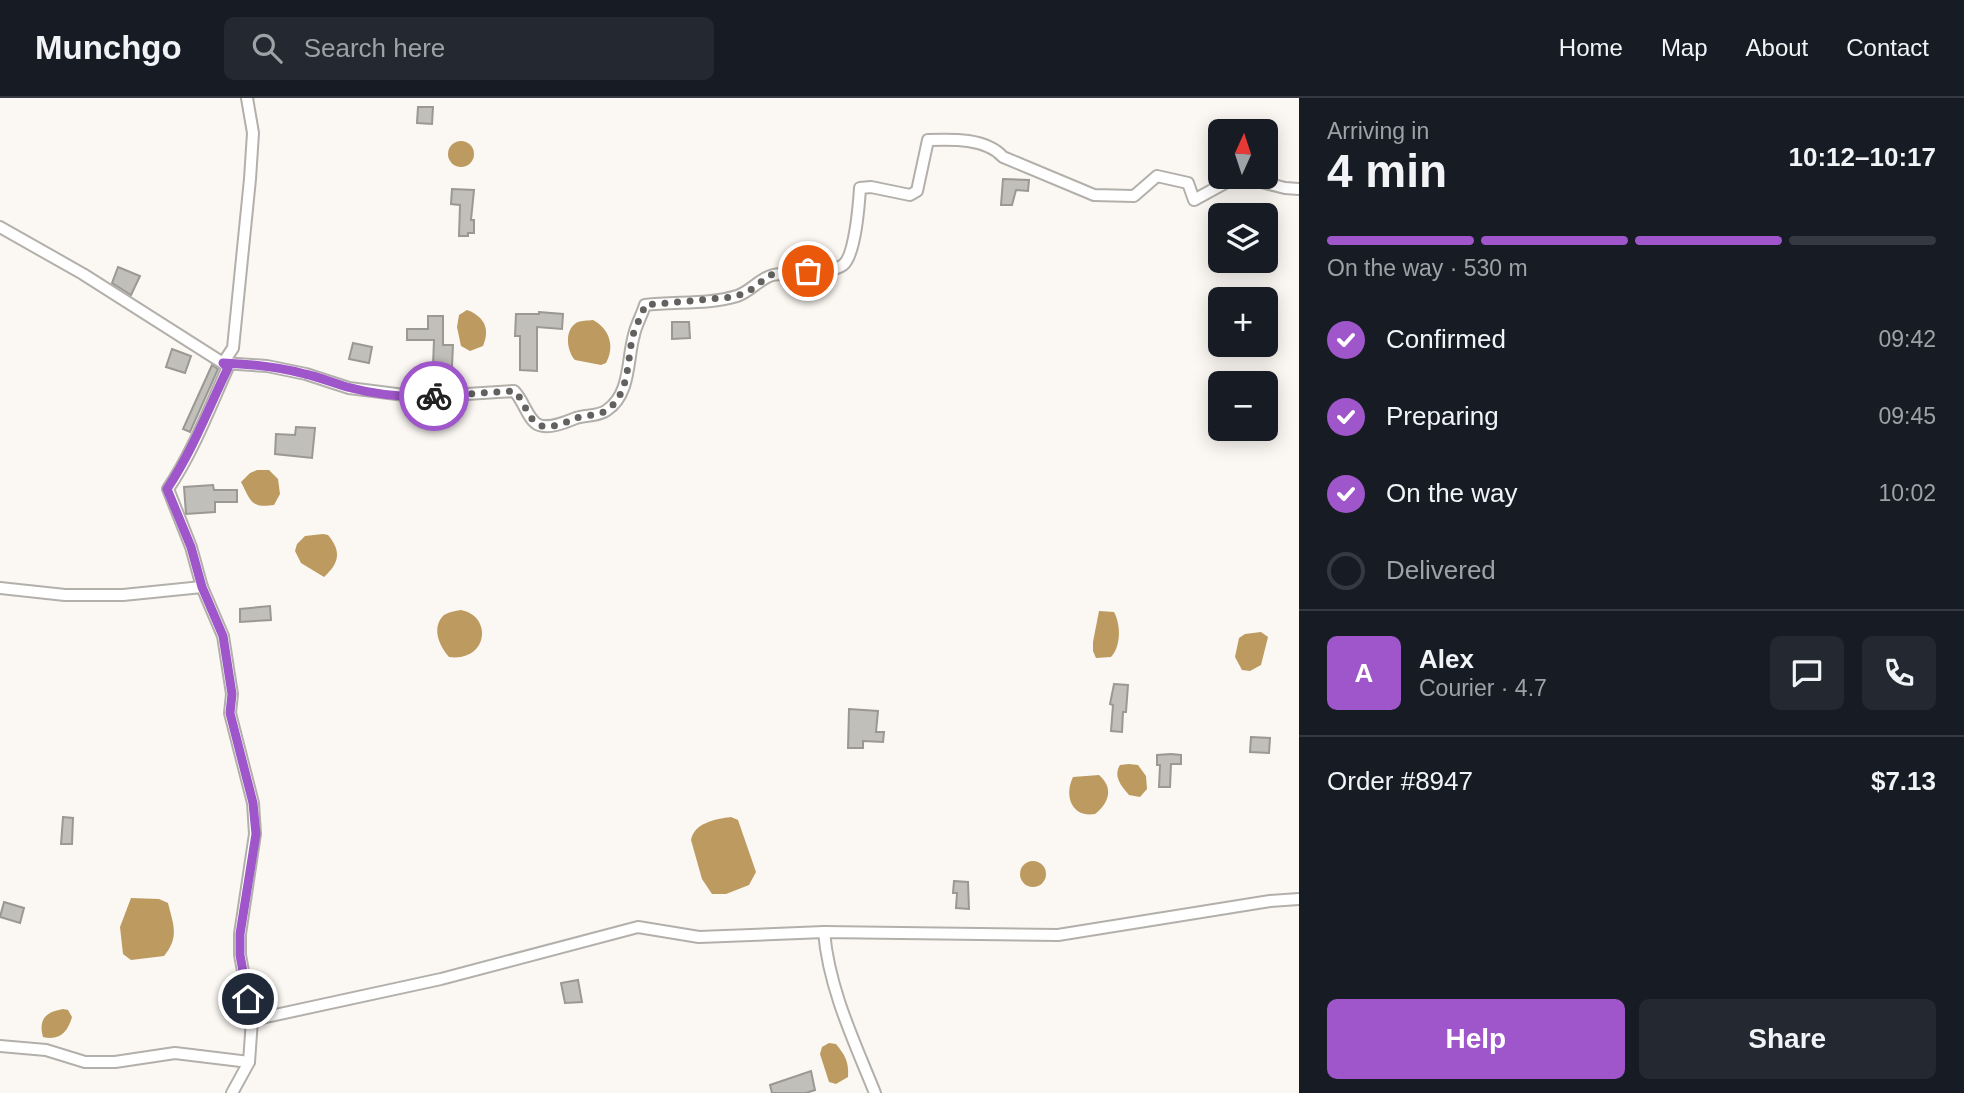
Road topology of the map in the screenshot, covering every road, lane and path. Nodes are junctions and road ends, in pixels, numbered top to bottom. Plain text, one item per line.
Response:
1 (247, 98) edge
2 (1278, 186) edge
3 (1214, 189) edge
4 (1299, 189) edge
5 (0, 227) edge
6 (223, 363) junction
7 (202, 587) junction
8 (0, 588) edge
9 (1299, 899) edge
10 (824, 932) junction
11 (252, 1020) junction
12 (0, 1046) edge
13 (249, 1062) junction
14 (232, 1093) edge
15 (875, 1093) edge

1 - 6 street
2 - 4 street
3 - 6 street
5 - 6 street
6 - 7 street
7 - 8 street
7 - 11 street
9 - 10 street
10 - 11 street
10 - 15 street
11 - 13 street
12 - 13 street
13 - 14 street

